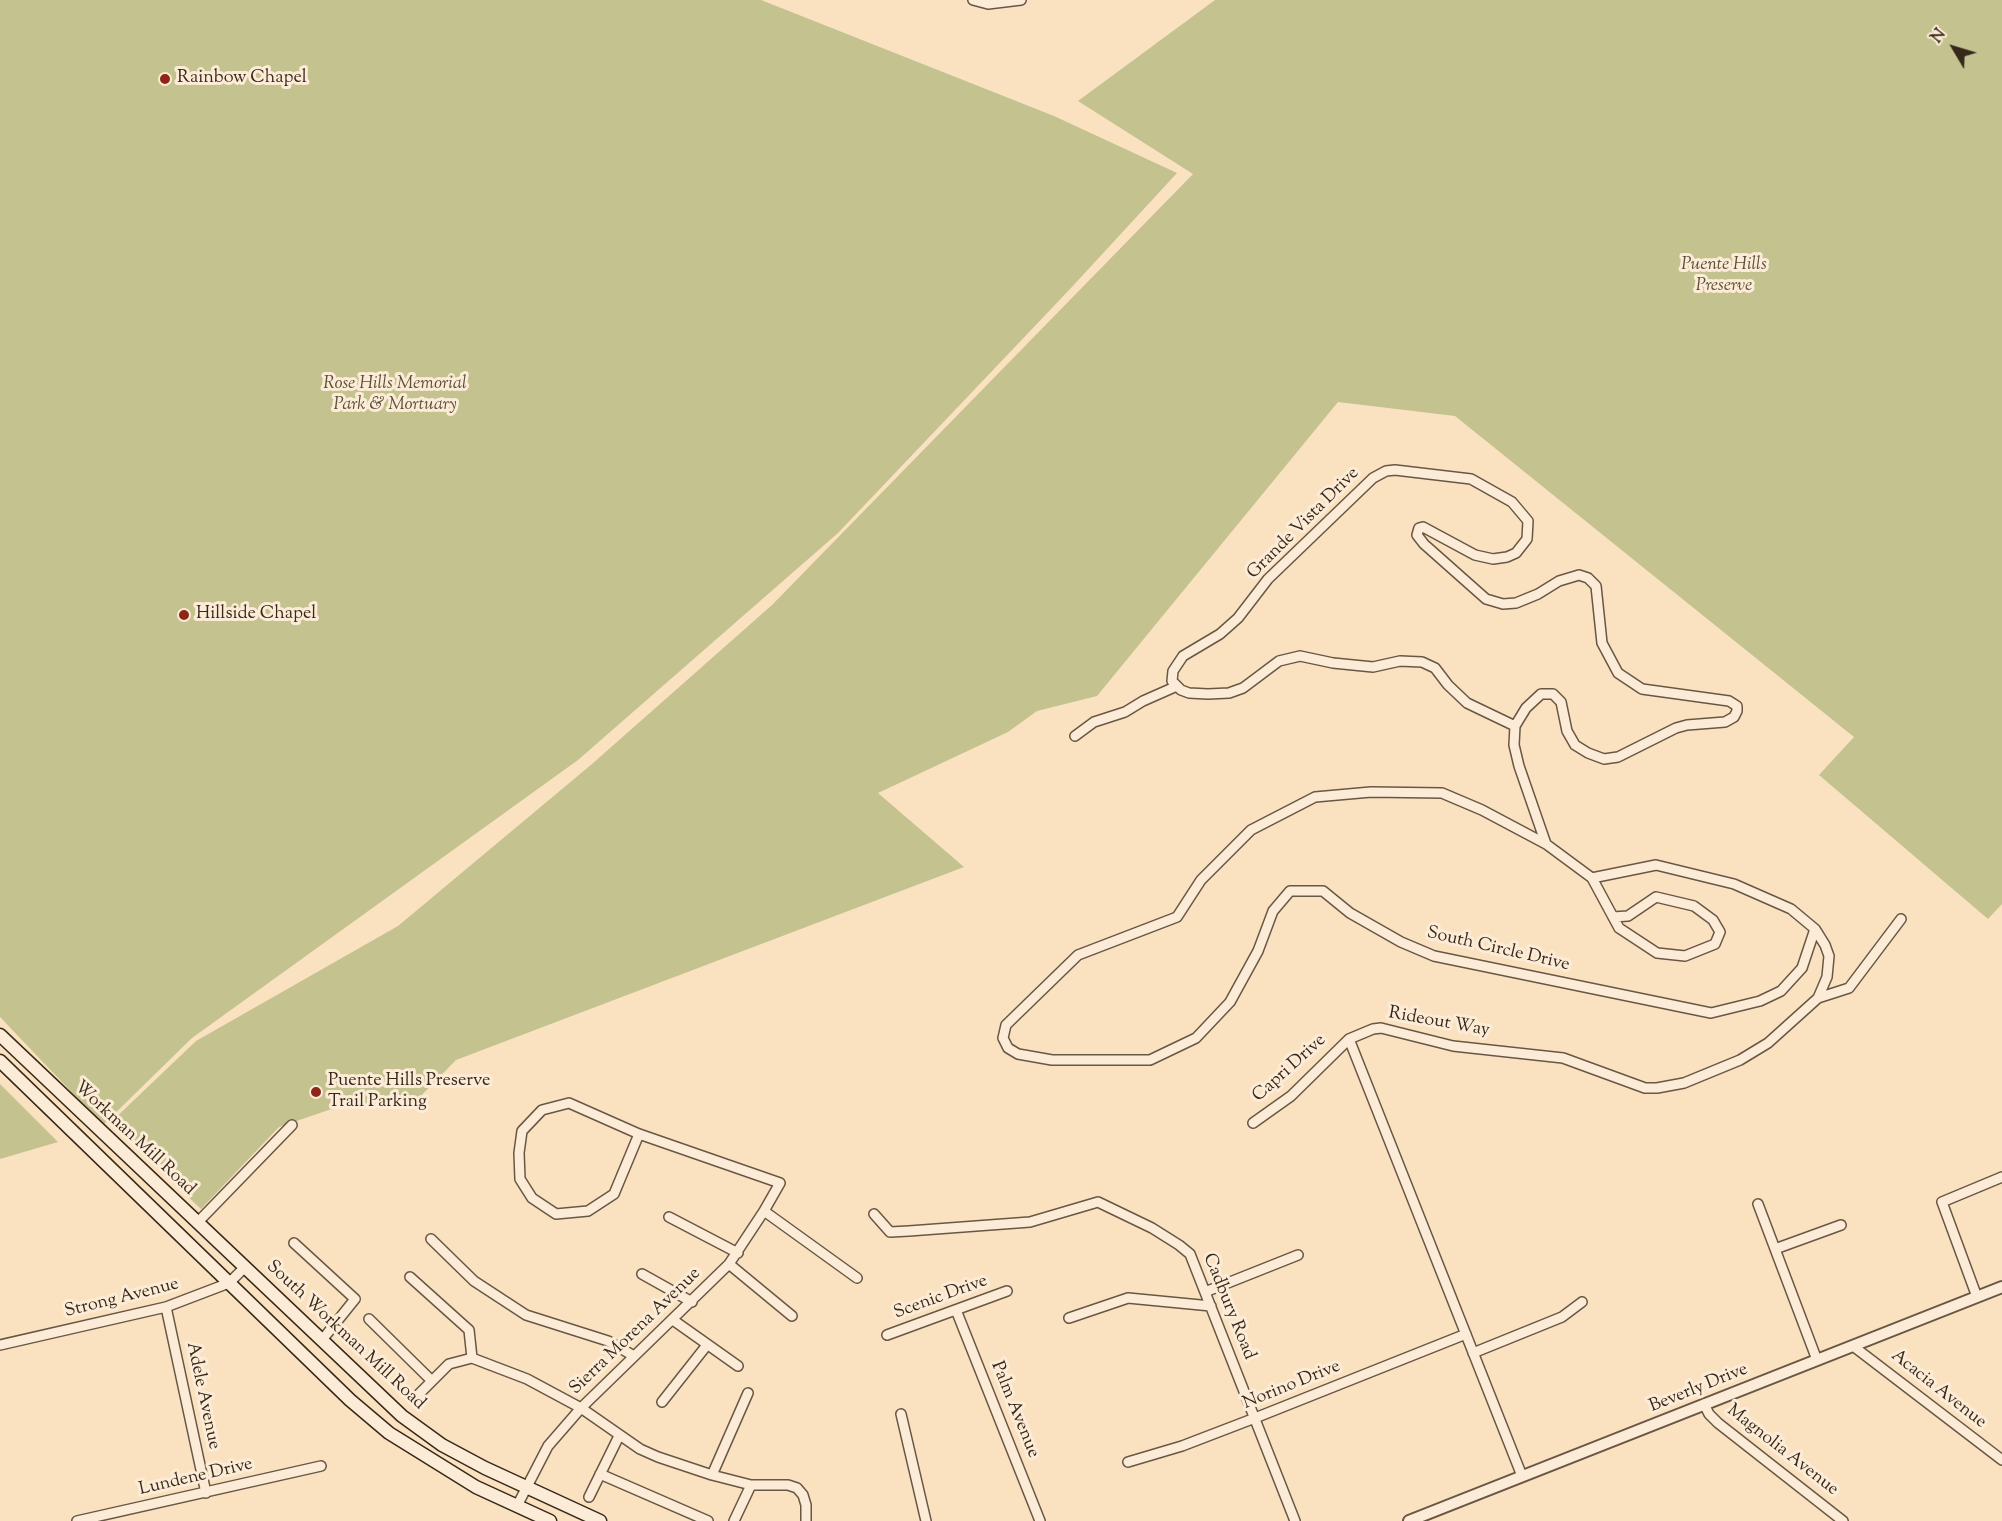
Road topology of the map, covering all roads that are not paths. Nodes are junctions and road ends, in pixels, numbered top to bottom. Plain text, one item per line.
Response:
1 (973, 0) edge
2 (1021, 0) edge
3 (1177, 686) junction
4 (1515, 726) junction
5 (1075, 736) dead end
6 (1546, 844) junction
7 (1592, 878) junction
8 (1613, 917) junction
9 (1901, 918) dead end
10 (1815, 929) junction
11 (1818, 998) junction
12 (0, 1035) edge
13 (1349, 1039) junction
14 (0, 1061) edge
15 (1253, 1124) dead end
16 (292, 1125) dead end
17 (639, 1134) junction
18 (2002, 1177) edge
19 (1758, 1204) dead end
20 (764, 1212) junction
21 (874, 1214) dead end
22 (669, 1217) dead end
23 (197, 1223) junction
24 (1841, 1224) dead end
25 (431, 1239) dead end
26 (294, 1243) dead end
27 (1775, 1249) junction
28 (738, 1253) junction
29 (1298, 1255) dead end
30 (729, 1264) junction
31 (245, 1268) junction
32 (642, 1274) dead end
33 (410, 1277) dead end
34 (857, 1278) dead end
35 (229, 1283) junction
36 (2002, 1287) edge
37 (1007, 1291) dead end
38 (1205, 1292) junction
39 (1977, 1297) junction
40 (692, 1302) junction
41 (1582, 1302) dead end
42 (1211, 1306) junction
43 (166, 1307) junction
44 (956, 1310) junction
45 (792, 1316) dead end
46 (369, 1318) dead end
47 (1069, 1318) dead end
48 (673, 1320) junction
49 (1466, 1334) junction
50 (887, 1335) dead end
51 (321, 1340) junction
52 (0, 1345) edge
53 (707, 1345) junction
54 (1853, 1346) junction
55 (1473, 1353) junction
56 (634, 1356) junction
57 (472, 1359) junction
58 (1817, 1360) junction
59 (738, 1366) dead end
60 (431, 1380) junction
61 (748, 1393) dead end
62 (418, 1395) dead end
63 (662, 1402) dead end
64 (1704, 1404) junction
65 (581, 1408) junction
66 (901, 1414) dead end
67 (1255, 1418) junction
68 (619, 1436) junction
69 (2002, 1461) edge
70 (1128, 1462) dead end
71 (321, 1466) dead end
72 (600, 1474) junction
73 (712, 1475) junction
74 (1522, 1476) junction
75 (751, 1485) junction
76 (526, 1488) junction
77 (206, 1493) junction
78 (589, 1497) dead end
79 (517, 1506) junction
80 (77, 1521) edge
81 (550, 1521) edge
82 (600, 1521) edge
83 (708, 1521) edge
84 (734, 1521) edge
85 (806, 1521) edge
86 (926, 1521) edge
87 (1040, 1521) edge
88 (1295, 1521) edge
89 (1408, 1521) edge
90 (1843, 1521) edge

1 - 2 street
3 - 4 street
3 - 4 street, Grande Vista Drive
3 - 5 street
4 - 6 street
6 - 7 street
6 - 10 street, South Circle Drive
7 - 8 street
7 - 10 street
8 - 8 street
9 - 11 street
10 - 11 street
11 - 13 street, Rideout Way
12 - 23 main road, Workman Mill Road
13 - 15 street, Capri Drive
13 - 49 street
14 - 35 main road, Workman Mill Road
16 - 23 street
17 - 17 street
17 - 20 street, Sierra Morena Avenue
18 - 39 street
19 - 27 street
20 - 28 street, Sierra Morena Avenue
20 - 34 street
21 - 38 street, Cadbury Road
22 - 28 street
23 - 31 main road, Workman Mill Road
24 - 27 street
25 - 56 street
26 - 51 street
27 - 58 street
28 - 30 street, Sierra Morena Avenue
29 - 38 street
30 - 40 street, Sierra Morena Avenue
30 - 45 street
31 - 35 street, Strong Avenue
31 - 51 main road, South Workman Mill Road
32 - 40 street
33 - 57 street
35 - 43 street, Strong Avenue
35 - 79 main road
36 - 39 street, Beverly Drive
37 - 44 street, Scenic Drive
38 - 42 street, Cadbury Road
39 - 54 street, Beverly Drive
40 - 48 street, Sierra Morena Avenue
41 - 55 street
42 - 47 street
42 - 67 street, Cadbury Road
43 - 52 street, Strong Avenue
43 - 77 street, Adele Avenue
44 - 50 street, Scenic Drive
44 - 87 street, Palm Avenue
46 - 60 street
48 - 53 street
48 - 56 street, Sierra Morena Avenue
49 - 55 street
49 - 67 street, Norino Drive
51 - 76 main road, South Workman Mill Road
53 - 59 street
53 - 63 street
54 - 58 street, Beverly Drive
54 - 69 street, Acacia Avenue
55 - 74 street
56 - 65 street, Sierra Morena Avenue
57 - 60 street
57 - 65 street
58 - 64 street, Beverly Drive
60 - 62 street
61 - 73 street
64 - 74 street, Beverly Drive
64 - 90 street, Magnolia Avenue
65 - 68 street
65 - 76 street, Sierra Morena Avenue
66 - 86 street
67 - 70 street, Norino Drive
67 - 88 street, Cadbury Road
68 - 72 street
68 - 73 street
71 - 77 street, Lundene Drive
72 - 78 street
72 - 83 street
73 - 75 street
74 - 89 street, Beverly Drive
75 - 84 street
75 - 85 street
76 - 79 street, Sierra Morena Avenue
76 - 82 main road, South Workman Mill Road
77 - 80 street, Lundene Drive
79 - 81 main road

